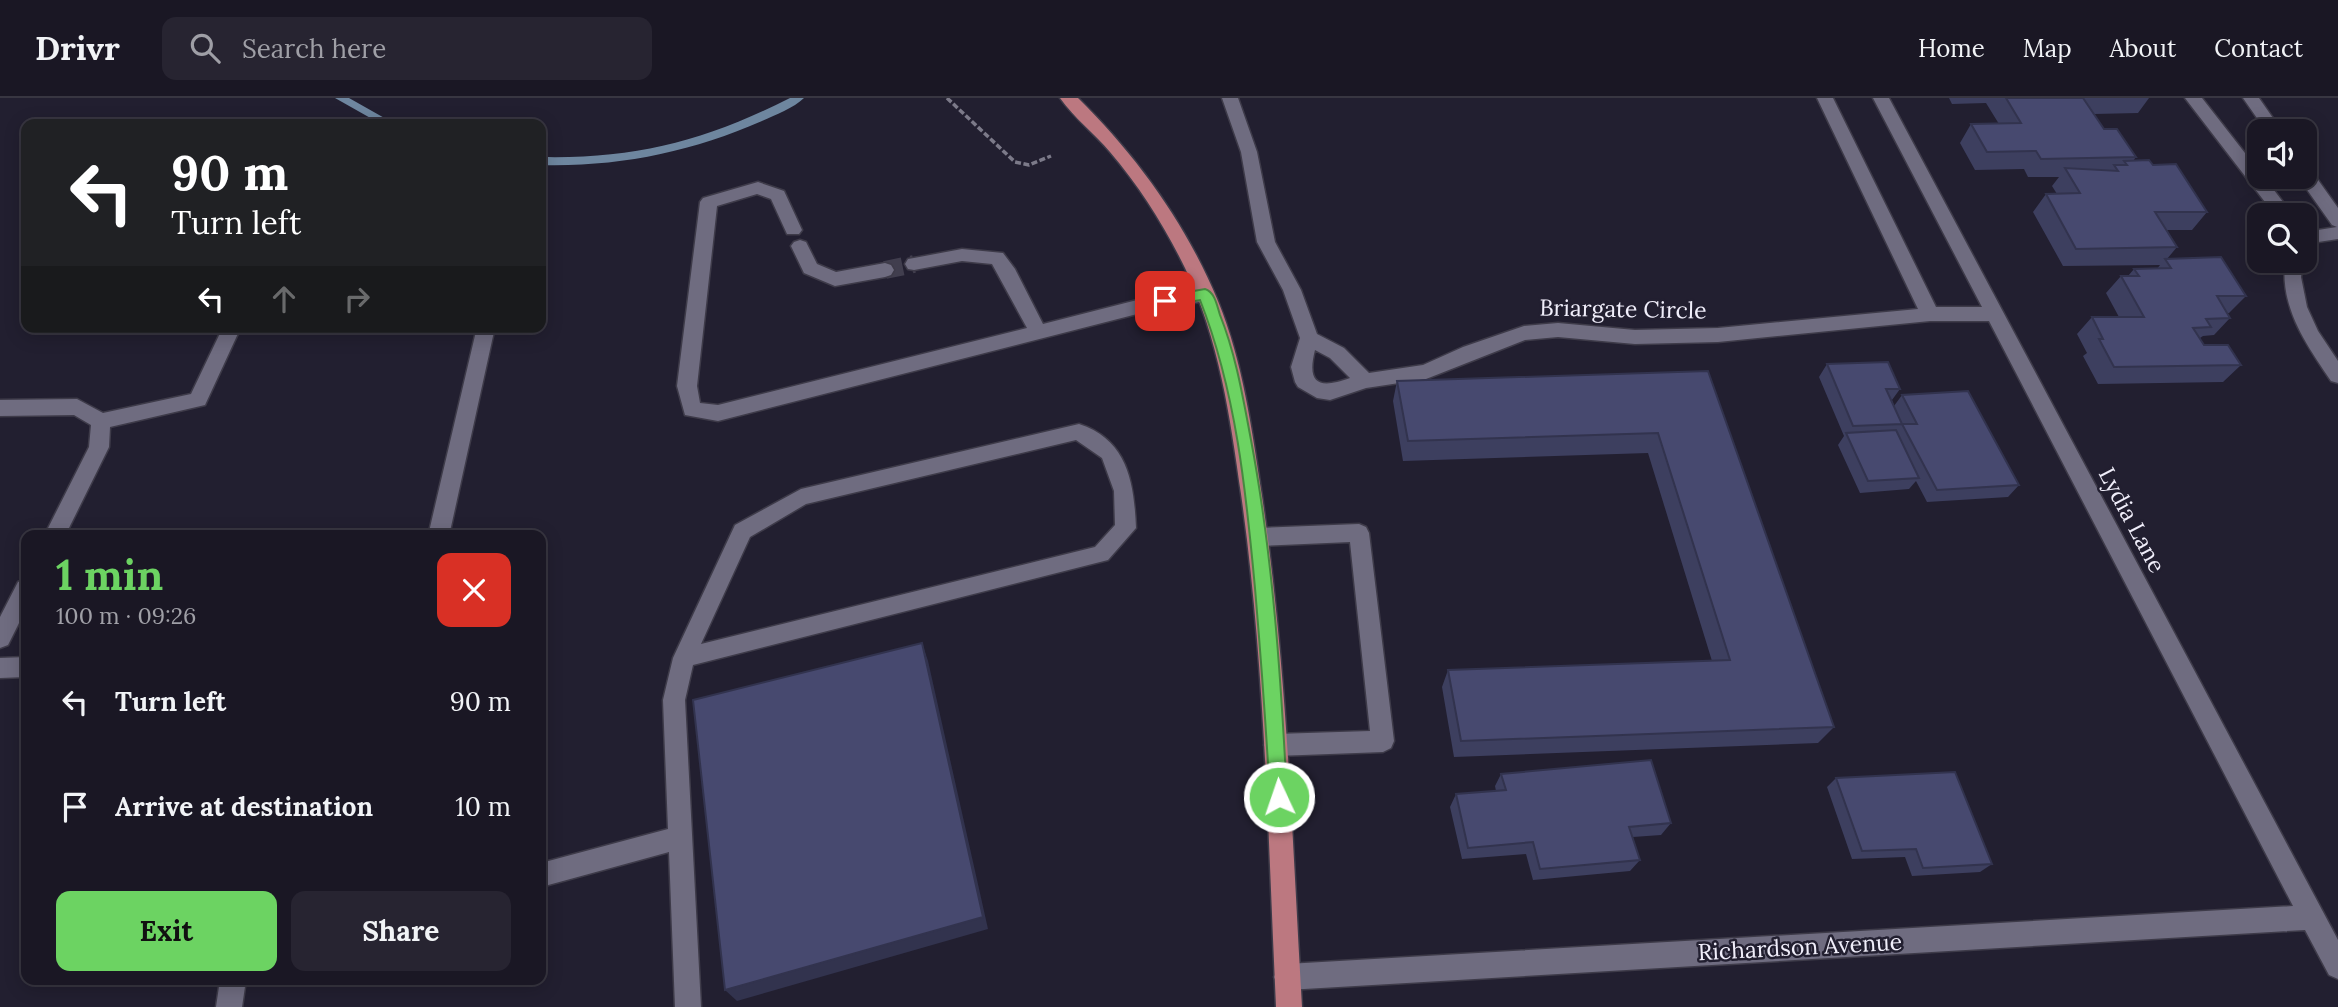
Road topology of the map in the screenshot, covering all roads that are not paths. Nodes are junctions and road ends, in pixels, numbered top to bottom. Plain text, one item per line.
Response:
1 (1068, 98) edge
2 (1230, 98) edge
3 (1825, 98) edge
4 (1881, 98) edge
5 (2193, 98) edge
6 (2251, 98) edge
7 (2266, 119) edge
8 (2315, 189) edge
9 (2275, 203) edge
10 (2338, 222) edge
11 (2338, 233) edge
12 (2317, 236) edge
13 (914, 264) tunnel mouth
14 (885, 270) tunnel mouth
15 (2291, 273) edge
16 (1205, 294) junction
17 (1930, 314) junction
18 (1993, 314) junction
19 (1038, 332) junction
20 (229, 333) edge
21 (485, 333) edge
22 (1309, 338) junction
23 (2338, 376) edge
24 (1365, 381) junction
25 (0, 408) edge
26 (101, 421) junction
27 (57, 530) edge
28 (439, 530) edge
29 (1258, 537) junction
30 (21, 598) edge
31 (0, 638) edge
32 (684, 658) junction
33 (21, 667) edge
34 (0, 668) edge
35 (1276, 745) junction
36 (681, 837) junction
37 (546, 874) edge
38 (2312, 917) junction
39 (2338, 966) edge
40 (1287, 977) junction
41 (232, 985) edge
42 (229, 1007) edge
43 (688, 1007) edge
44 (1289, 1007) edge

1 - 16 main road
2 - 22 street, Briargate Circle
3 - 17 street
4 - 18 street, Lydia Lane
5 - 9 street
6 - 7 street
8 - 10 street
11 - 12 street
13 - 19 street
14 - 19 street
15 - 23 street
16 - 19 street
16 - 29 main road
17 - 18 street, Briargate Circle
17 - 24 street, Briargate Circle
18 - 38 street, Lydia Lane
20 - 26 street
21 - 28 street
22 - 24 street
22 - 24 street, Briargate Circle
25 - 26 street
26 - 27 street
29 - 35 main road
29 - 35 street
30 - 31 street
32 - 32 street
32 - 36 street
33 - 34 street
35 - 40 main road
36 - 37 street
36 - 43 street
38 - 39 street, Lydia Lane
38 - 40 street, Richardson Avenue
40 - 44 main road
41 - 42 street

